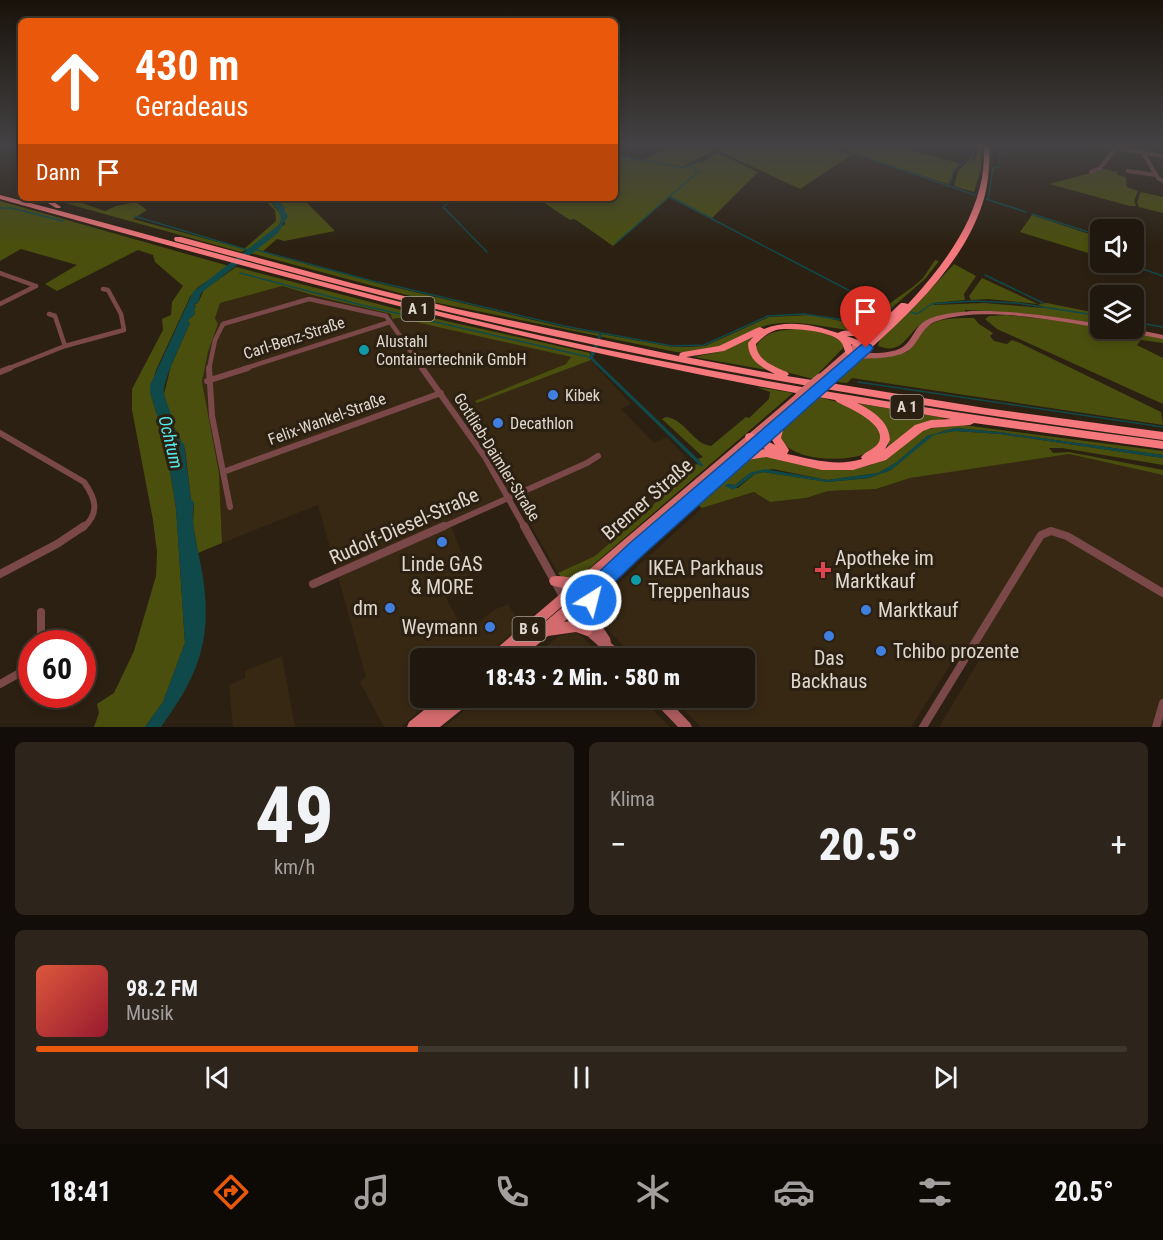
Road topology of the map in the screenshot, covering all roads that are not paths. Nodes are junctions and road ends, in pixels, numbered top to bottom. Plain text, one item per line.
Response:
1 (985, 179) edge
2 (0, 191) edge
3 (18, 196) edge
4 (0, 197) edge
5 (37, 201) edge
6 (48, 201) edge
7 (58, 207) junction
8 (234, 258) junction
9 (0, 273) edge
10 (931, 282) junction
11 (36, 286) joint
12 (103, 289) dead end
13 (0, 304) edge
14 (49, 314) dead end
15 (390, 322) junction
16 (1090, 325) edge
17 (874, 331) junction
18 (1144, 333) edge
19 (841, 334) junction
20 (1163, 337) edge
21 (595, 345) junction
22 (864, 345) junction
23 (65, 346) junction
24 (883, 353) junction
25 (661, 354) junction
26 (852, 355) junction
27 (0, 372) edge
28 (825, 378) junction
29 (797, 380) junction
30 (207, 381) junction
31 (441, 393) junction
32 (814, 394) junction
33 (995, 421) junction
34 (780, 422) junction
35 (0, 433) edge
36 (1163, 436) edge
37 (756, 440) junction
38 (1163, 445) edge
39 (776, 454) junction
40 (598, 456) dead end
41 (741, 457) junction
42 (800, 457) junction
43 (223, 472) junction
44 (508, 498) junction
45 (230, 507) dead end
46 (0, 574) edge
47 (555, 580) junction
48 (581, 583) junction
49 (313, 584) dead end
50 (593, 591) junction
51 (1163, 593) edge
52 (564, 598) junction
53 (573, 608) junction
54 (41, 612) dead end
55 (590, 626) junction
56 (41, 630) edge
57 (547, 630) junction
58 (506, 648) edge
59 (524, 648) edge
60 (610, 648) edge
61 (18, 674) edge
62 (0, 684) edge
63 (1163, 703) edge
64 (437, 708) edge
65 (453, 708) edge
66 (668, 708) edge
67 (414, 727) edge
68 (430, 727) edge
69 (686, 727) edge
70 (923, 727) edge
71 (1156, 727) edge

1 - 10 highway, B 6
2 - 3 highway
4 - 8 highway, A 1
5 - 7 highway, A 1
6 - 7 highway
7 - 8 highway, A 1
8 - 21 highway, A 1
9 - 11 street
10 - 17 highway, B 6
10 - 22 highway, B 6
11 - 13 street
12 - 23 street
14 - 23 street
15 - 30 street, Carl-Benz-Straße
15 - 30 street
15 - 31 street, Gottlieb-Daimler-Straße
16 - 24 street
17 - 19 highway
17 - 22 highway, B 6
18 - 20 street
19 - 22 highway
19 - 25 highway
19 - 26 highway
19 - 29 highway
21 - 25 highway, A 1
21 - 32 highway, A 1
22 - 24 street
22 - 26 main road, B 6
23 - 27 street
24 - 26 street
25 - 29 highway, A 1
26 - 28 main road, B 6
28 - 32 main road, B 6, bridge
28 - 37 main road, Bremer Straße / B 6, bridge
29 - 36 highway, A 1
30 - 43 street
31 - 43 street, Felix-Wankel-Straße
31 - 44 street, Gottlieb-Daimler-Straße
32 - 33 highway, A 1
32 - 34 main road, Bremer Straße / B 6
32 - 42 highway
33 - 38 highway, A 1
33 - 39 highway
34 - 37 main road, Bremer Straße / B 6
34 - 42 highway
35 - 46 street
37 - 39 highway
37 - 41 main road, Bremer Straße / B 6
37 - 42 highway
37 - 48 main road, Bremer Straße / B 6
39 - 41 highway
40 - 44 street, Rudolf-Diesel-Straße
41 - 50 main road, Bremer Straße / B 6
43 - 45 street
44 - 47 street, Gottlieb-Daimler-Straße
44 - 49 street, Rudolf-Diesel-Straße
47 - 48 main road
47 - 52 street, Gottlieb-Daimler-Straße
48 - 52 main road, Bremer Straße / B 6
50 - 53 main road, Bremer Straße / B 6
50 - 55 main road
51 - 70 street
52 - 53 street
52 - 58 main road, Bremer Straße / B 6
53 - 55 street
53 - 57 main road, Bremer Straße / B 6
54 - 56 street
55 - 57 main road
55 - 60 street
57 - 59 main road, Bremer Straße / B 6
61 - 62 street
63 - 71 street
64 - 67 main road
65 - 68 main road
66 - 69 street

